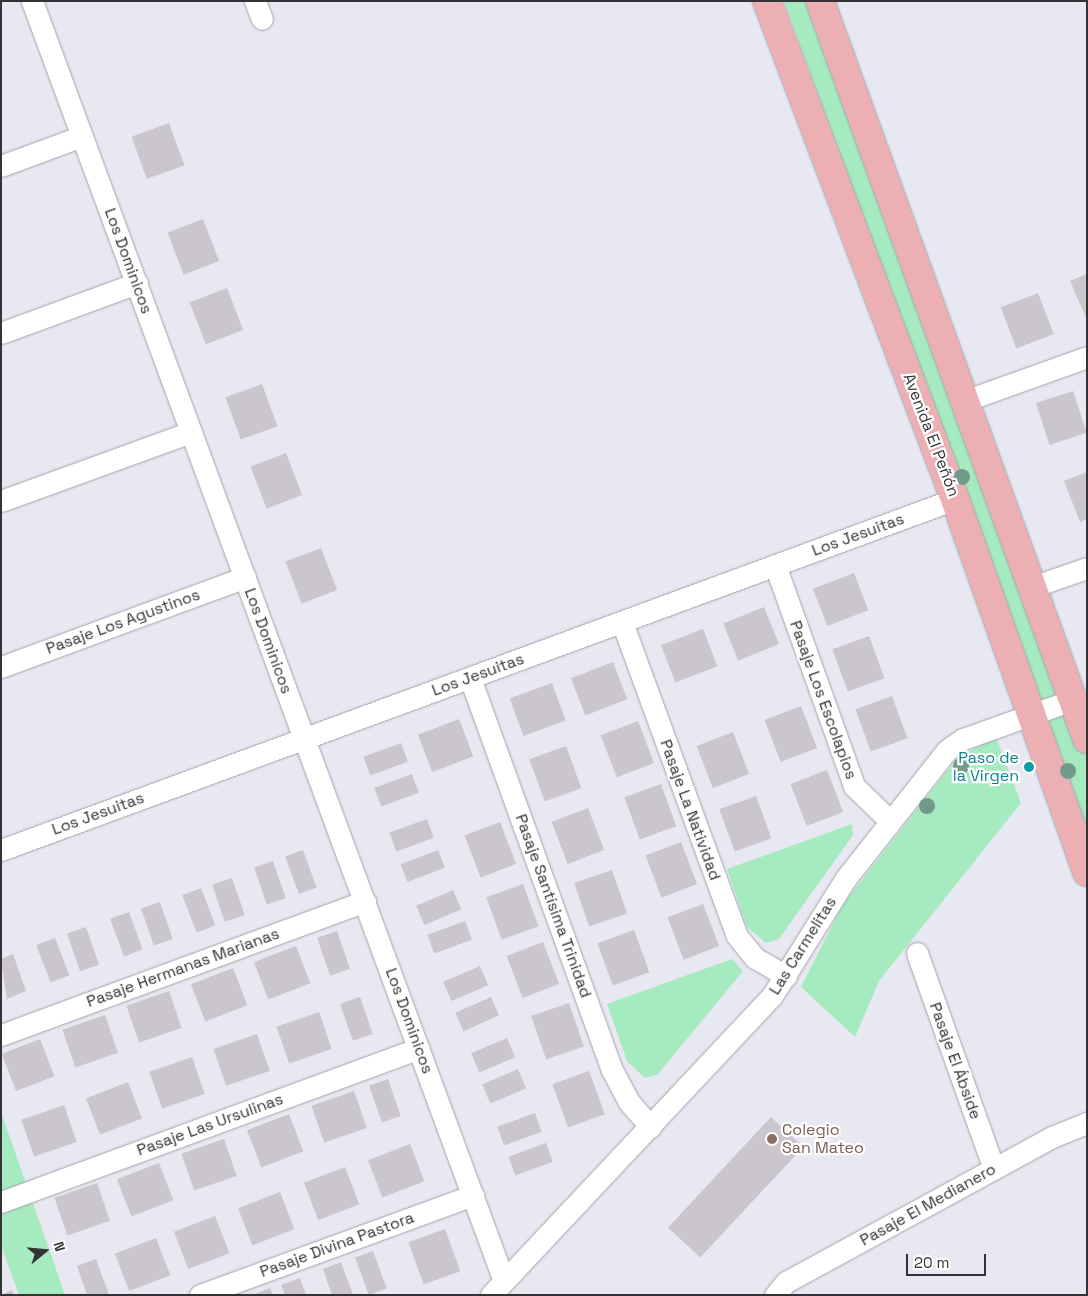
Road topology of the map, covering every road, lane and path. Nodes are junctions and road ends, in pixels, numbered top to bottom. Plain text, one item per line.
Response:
1 (32, 1) edge
2 (767, 1) edge
3 (820, 1) edge
4 (82, 136) junction
5 (1, 166) edge
6 (137, 284) junction
7 (1, 333) edge
8 (1087, 357) edge
9 (964, 401) junction
10 (191, 432) junction
11 (1, 501) edge
12 (1002, 505) junction
13 (959, 509) junction
14 (775, 566) junction
15 (1087, 568) edge
16 (245, 578) junction
17 (1032, 587) junction
18 (622, 622) junction
19 (1, 667) edge
20 (470, 678) junction
21 (1072, 700) junction
22 (1032, 716) junction
23 (305, 738) junction
24 (1087, 739) edge
25 (890, 821) junction
26 (1, 850) edge
27 (1087, 872) edge
28 (365, 901) junction
29 (916, 953) dead end
30 (786, 976) junction
31 (1, 1034) edge
32 (419, 1048) junction
33 (1087, 1123) edge
34 (651, 1127) junction
35 (994, 1169) junction
36 (473, 1195) junction
37 (1, 1202) edge
38 (498, 1288) edge
39 (200, 1295) edge
40 (775, 1295) edge

1 - 4 street, Los Dominicos
2 - 13 main road, Avenida El Peñón
3 - 9 main road
4 - 5 street
4 - 6 street, Los Dominicos
6 - 7 street
6 - 10 street, Los Dominicos
8 - 9 street
9 - 12 main road
10 - 11 street
10 - 16 street, Los Dominicos
12 - 13 main road
12 - 17 main road
13 - 14 street, Los Jesuitas
13 - 22 main road, Avenida El Peñón
14 - 18 street, Los Jesuitas
14 - 25 street, Pasaje Los Escolapios
15 - 17 street
16 - 19 street, Pasaje Los Agustinos
16 - 23 street, Los Dominicos
17 - 21 main road
18 - 20 street, Los Jesuitas
18 - 30 street, Pasaje La Natividad
20 - 23 street, Los Jesuitas
20 - 34 street, Pasaje Santísima Trinidad
21 - 22 street, Las Carmelitas
21 - 24 main road
22 - 25 street, Las Carmelitas
22 - 27 main road, Avenida El Peñón
23 - 26 street, Los Jesuitas
23 - 28 street, Los Dominicos
25 - 30 street, Las Carmelitas
28 - 31 street, Pasaje Hermanas Marianas
28 - 32 street, Los Dominicos
29 - 35 street, Pasaje El Ábside
30 - 34 street, Las Carmelitas
32 - 36 street, Los Dominicos
32 - 37 street, Pasaje Las Ursulinas
33 - 35 street, Pasaje El Medianero
34 - 38 street, Las Carmelitas
35 - 40 street, Pasaje El Medianero
36 - 38 street, Los Dominicos
36 - 39 street, Pasaje Divina Pastora

